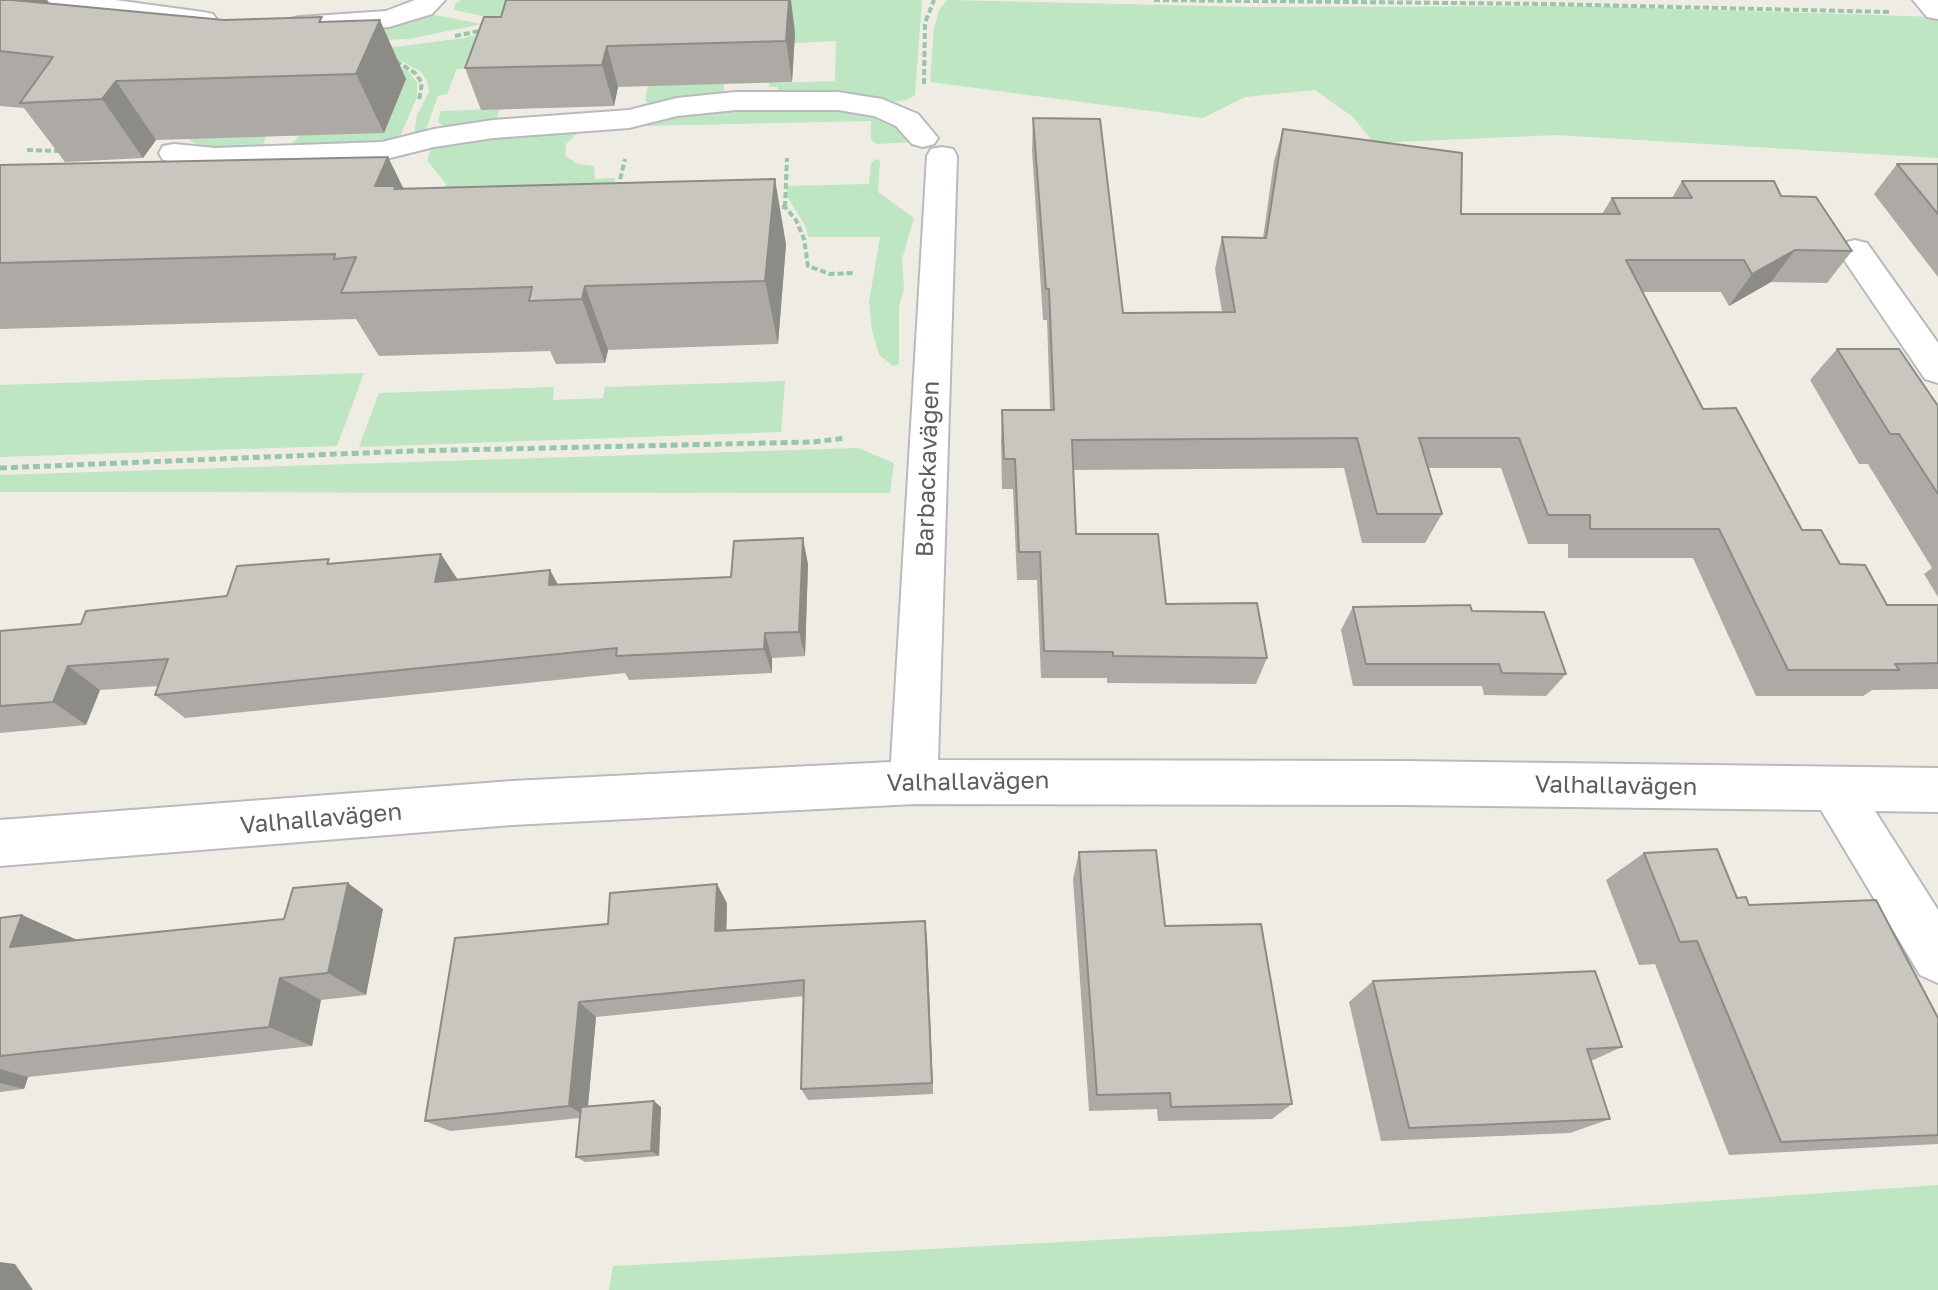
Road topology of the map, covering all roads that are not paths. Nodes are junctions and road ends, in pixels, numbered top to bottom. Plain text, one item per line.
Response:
1 (55, 0) edge
2 (432, 0) edge
3 (233, 25) edge
4 (272, 26) edge
5 (174, 153) dead end
6 (1855, 251) edge
7 (1938, 370) edge
8 (914, 782) junction
9 (1835, 790) junction
10 (1938, 790) edge
11 (0, 843) edge
12 (1938, 957) edge

1 - 3 street
2 - 4 street
5 - 8 street, Barbackavägen
6 - 7 street
8 - 9 street, Valhallavägen
8 - 11 street, Valhallavägen
9 - 10 street, Valhallavägen
9 - 12 street

